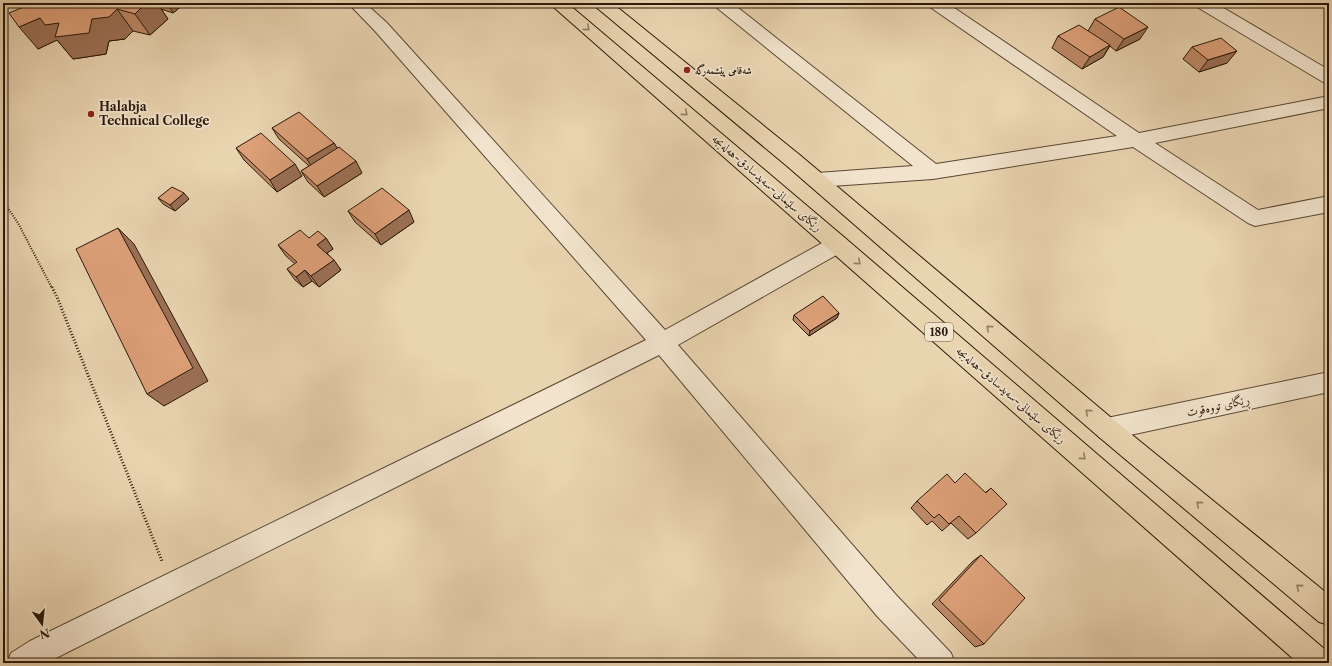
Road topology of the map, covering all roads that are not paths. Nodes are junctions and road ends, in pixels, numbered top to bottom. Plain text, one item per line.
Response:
1 (356, 3) edge
2 (557, 3) edge
3 (602, 3) edge
4 (722, 3) edge
5 (936, 3) edge
6 (1203, 3) edge
7 (1329, 78) edge
8 (1329, 102) edge
9 (1136, 140) junction
10 (794, 161) junction
11 (933, 172) junction
12 (762, 179) junction
13 (817, 180) junction
14 (1329, 204) edge
15 (838, 244) junction
16 (662, 342) junction
17 (1329, 382) edge
18 (1107, 429) junction
19 (1329, 612) edge
20 (21, 663) edge
21 (941, 663) edge
22 (1319, 663) edge

1 - 16 street
2 -> 12 highway, رێگای سلێمانی-سەیدسادق-هەلەبجە / 180
3 - 10 highway
4 - 11 street
5 - 9 street
6 - 7 street
8 - 9 street
9 - 11 street
9 - 14 street
10 - 12 highway
10 - 13 highway
11 - 13 street
12 - 15 highway, رێگای سلێمانی-سەیدسادق-هەلەبجە / 180
18 -> 13 highway
15 - 16 street
15 -> 22 highway, رێگای سلێمانی-سەیدسادق-هەلەبجە / 180
16 - 20 street
16 - 21 street
17 - 18 street, ڕێگای تووەقوت
19 -> 18 highway

